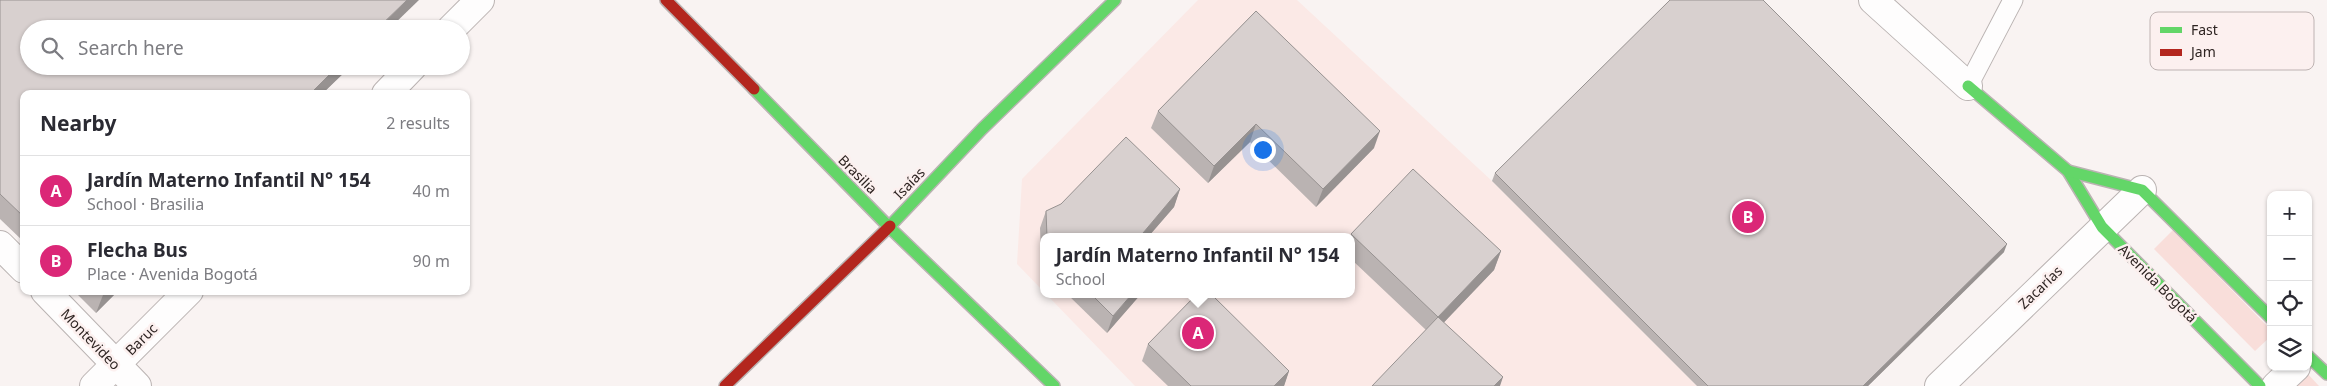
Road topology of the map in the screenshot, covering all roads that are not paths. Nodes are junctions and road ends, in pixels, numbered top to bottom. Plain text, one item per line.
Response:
1 (480, 0) edge
2 (666, 0) edge
3 (1115, 0) edge
4 (1873, 0) edge
5 (2013, 0) edge
6 (460, 20) edge
7 (404, 75) edge
8 (1968, 86) junction
9 (390, 90) edge
10 (2068, 171) junction
11 (2142, 190) junction
12 (889, 227) junction
13 (2102, 227) junction
14 (0, 245) edge
15 (20, 265) edge
16 (49, 295) edge
17 (185, 295) edge
18 (2267, 314) edge
19 (2312, 360) edge
20 (116, 364) junction
21 (2292, 371) edge
22 (2327, 374) edge
23 (94, 386) edge
24 (137, 386) edge
25 (725, 386) edge
26 (1054, 386) edge
27 (1940, 386) edge
28 (2260, 386) edge
29 (2276, 386) edge

1 - 6 street
2 - 12 street, Brasilia
3 - 12 street, Isaías
4 - 8 street, Avenida Bogotá
5 - 8 lane
7 - 9 street
8 - 10 street, Avenida Bogotá
10 - 11 street, Avenida Bogotá
10 - 13 street, Avenida Bogotá
11 - 13 street, Zacarías
11 - 18 street
12 - 25 street, Isaías
12 - 26 street, Brasilia
13 - 27 street, Zacarías
13 - 28 street, Avenida Bogotá
14 - 15 street
16 - 20 street, Montevideo
17 - 20 street, Baruc
19 - 22 street
20 - 23 street, Baruc
20 - 24 street, Montevideo
21 - 29 street

